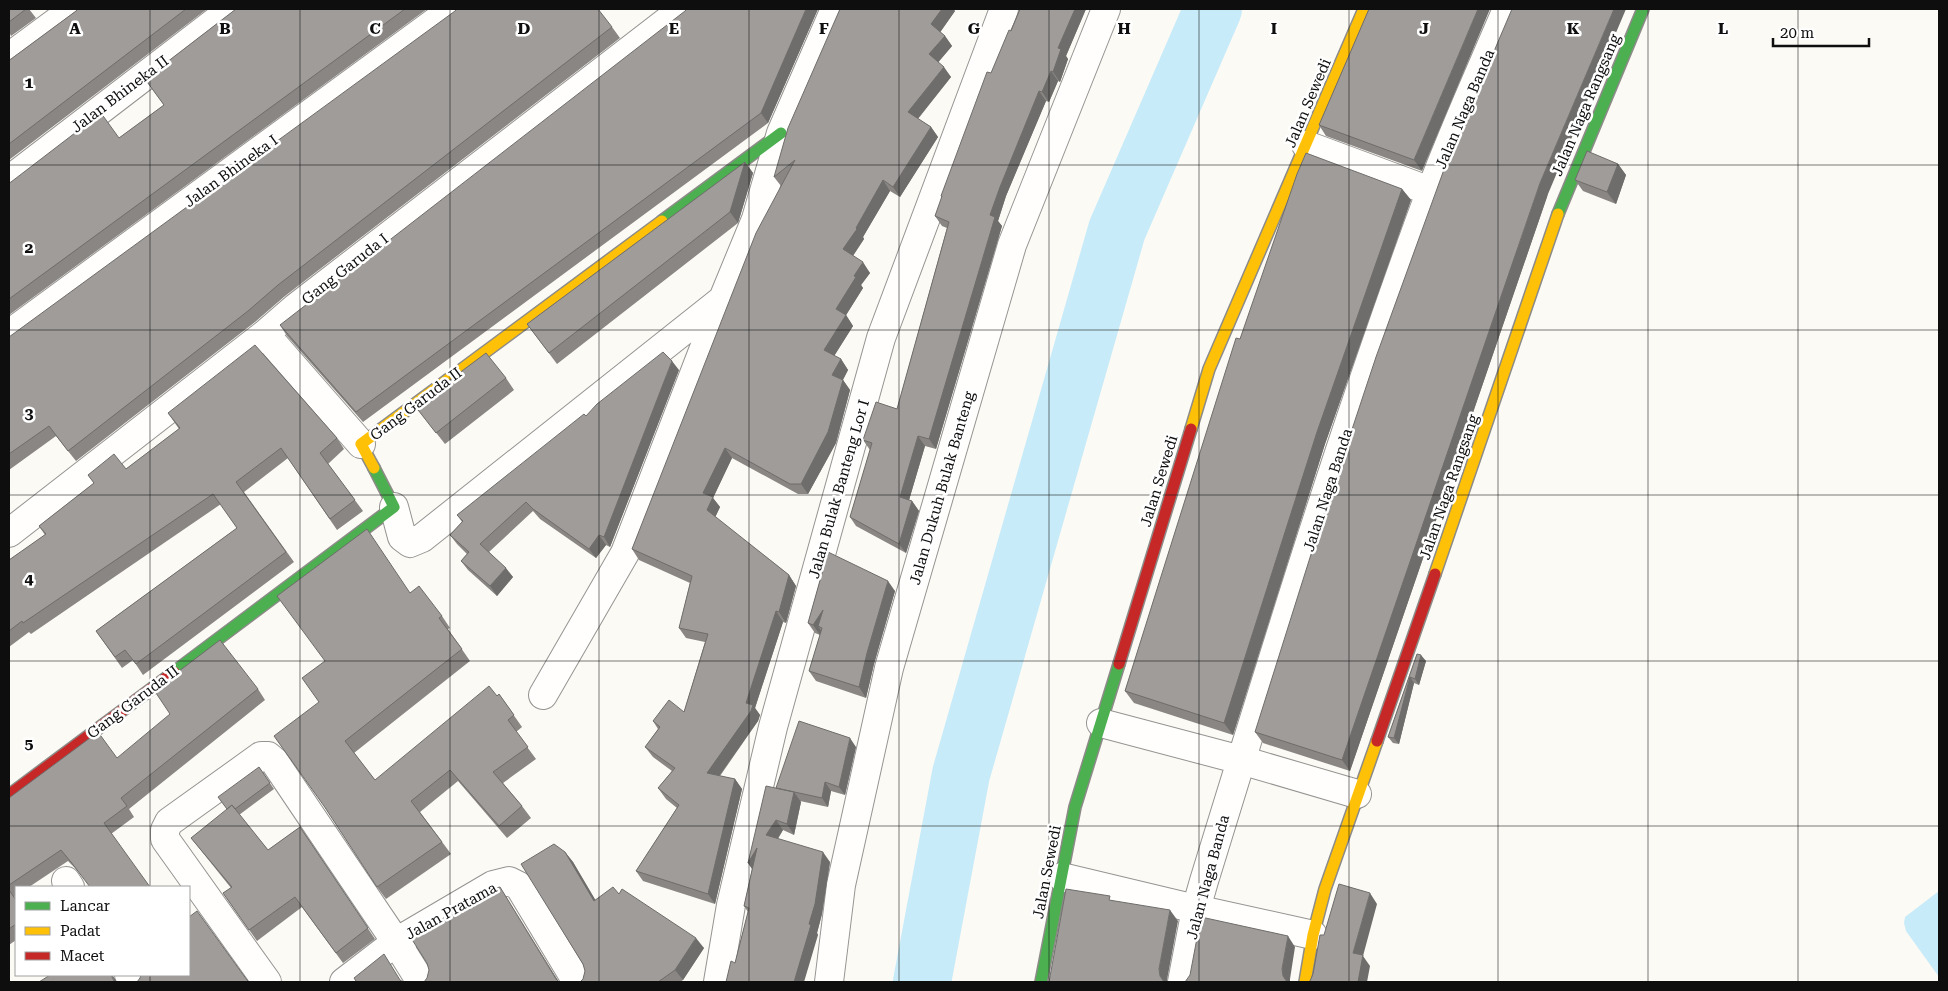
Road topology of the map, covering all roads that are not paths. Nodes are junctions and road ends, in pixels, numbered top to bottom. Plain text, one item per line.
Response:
1 (74, 9) edge
2 (232, 9) edge
3 (453, 9) edge
4 (683, 9) edge
5 (835, 9) edge
6 (1004, 9) edge
7 (1106, 9) edge
8 (1364, 9) edge
9 (1507, 9) edge
10 (1643, 9) edge
11 (9, 57) edge
12 (781, 133) junction
13 (1306, 145) junction
14 (9, 180) edge
15 (1430, 191) junction
16 (723, 299) junction
17 (9, 334) edge
18 (264, 334) junction
19 (361, 444) junction
20 (394, 508) junction
21 (9, 533) edge
22 (542, 695) dead end
23 (1101, 722) junction
24 (1241, 760) junction
25 (1357, 794) junction
26 (9, 795) edge
27 (1062, 877) junction
28 (1196, 909) junction
29 (1313, 935) junction
30 (396, 942) junction
31 (267, 982) edge
32 (344, 982) edge
33 (420, 982) edge
34 (576, 982) edge
35 (718, 982) edge
36 (829, 982) edge
37 (1042, 982) edge
38 (1182, 982) edge
39 (1305, 982) edge

1 - 11 street
2 - 14 street, Jalan Bhineka II
3 - 17 street, Jalan Bhineka I
4 - 18 street, Gang Garuda I
5 - 12 street, Gang Garuda II
6 - 35 street, Jalan Bulak Banteng Lor I
7 - 36 street, Jalan Dukuh Bulak Banteng
8 - 13 street, Jalan Sewedi
9 - 15 street, Jalan Naga Banda
10 - 25 street, Jalan Naga Rangsang
12 - 16 street
12 - 19 street, Gang Garuda II
13 - 15 street
13 - 23 street, Jalan Sewedi
15 - 24 street, Jalan Naga Banda
16 - 20 street
16 - 22 street
18 - 19 street
18 - 21 street, Gang Garuda I
19 - 20 street, Gang Garuda II
20 - 26 street, Gang Garuda II
23 - 24 street
23 - 27 street, Jalan Sewedi
24 - 25 street
24 - 28 street, Jalan Naga Banda
25 - 29 street, Jalan Naga Rangsang
27 - 28 street
27 - 37 street, Jalan Sewedi
28 - 29 street
28 - 38 street, Jalan Naga Banda
29 - 39 street, Jalan Naga Rangsang
30 - 31 street
30 - 32 street, Jalan Pratama
30 - 33 street
30 - 34 street, Jalan Pratama

